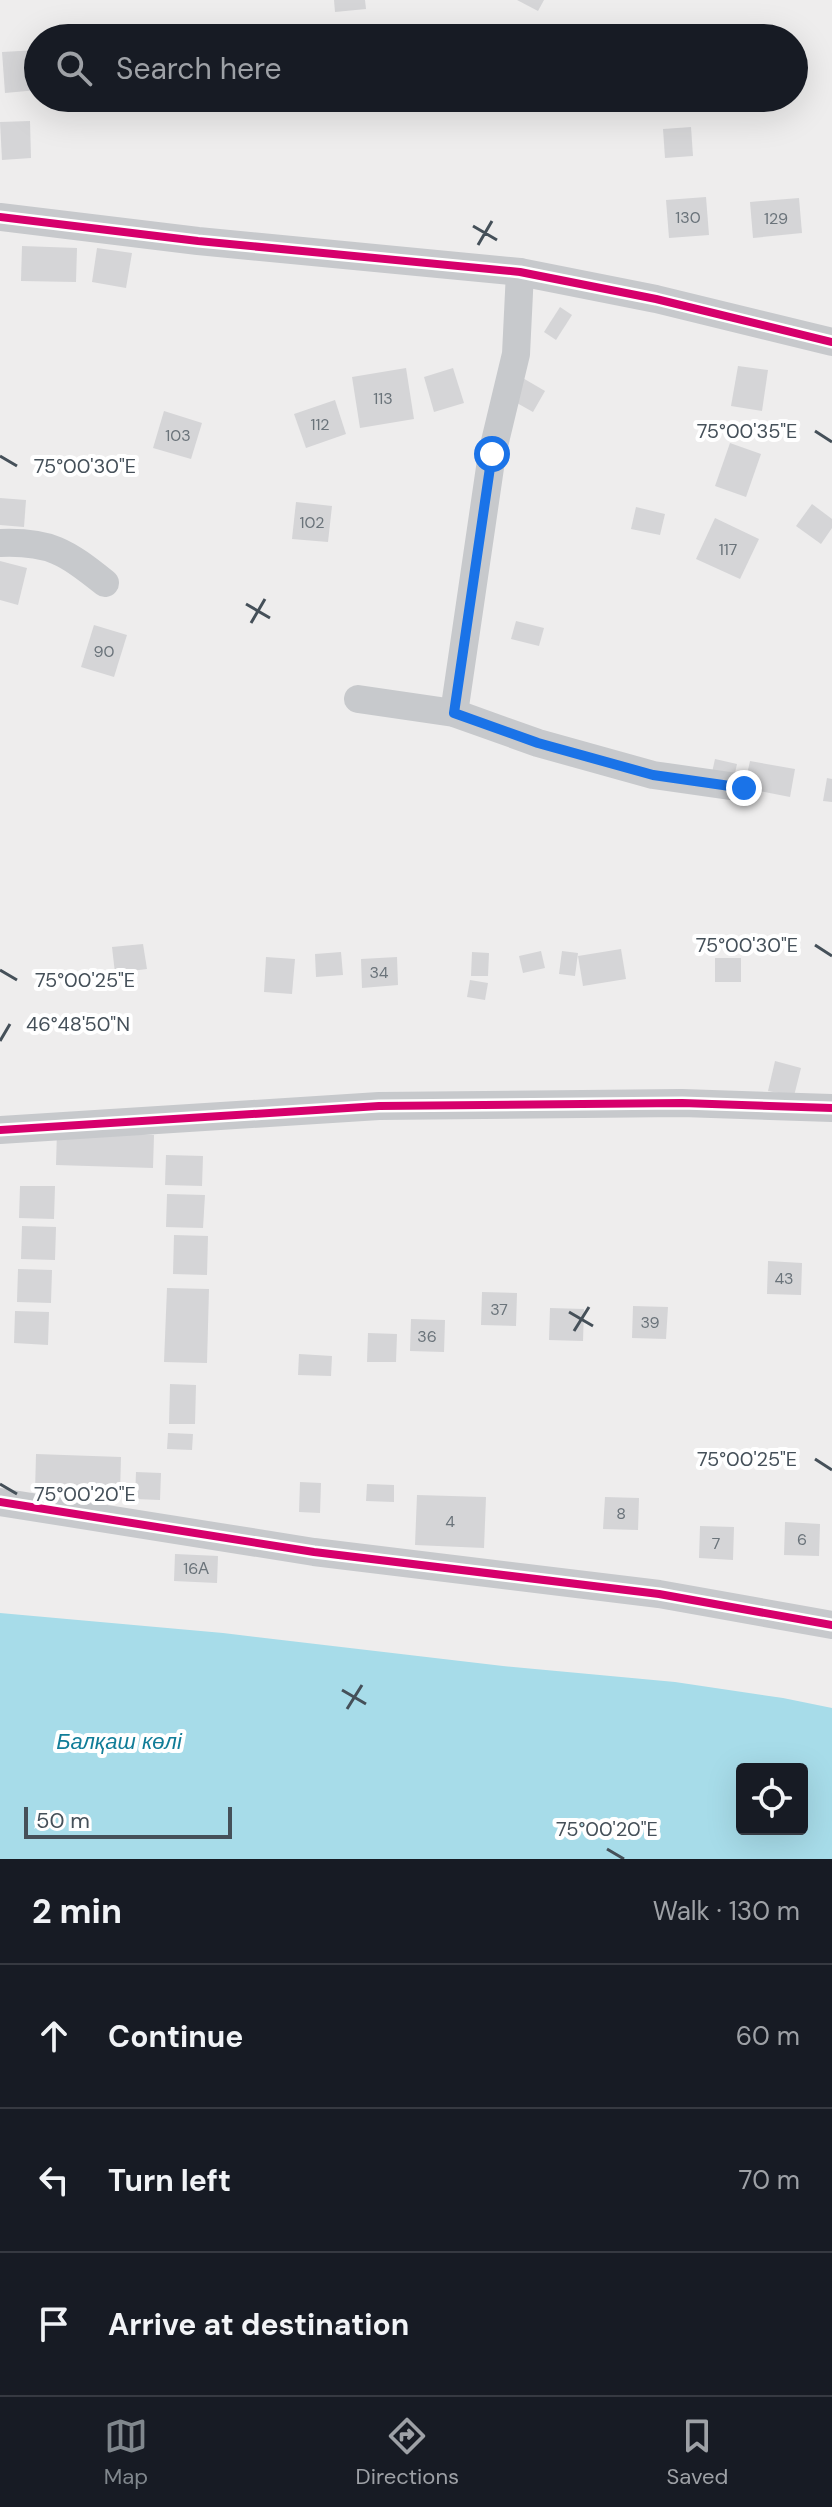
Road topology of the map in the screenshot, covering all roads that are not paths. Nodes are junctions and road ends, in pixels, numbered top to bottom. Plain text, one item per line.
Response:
1 (0, 217) edge
2 (520, 272) junction
3 (832, 342) edge
4 (0, 543) edge
5 (105, 583) dead end
6 (358, 699) dead end
7 (454, 713) junction
8 (744, 788) dead end
9 (832, 1108) edge
10 (0, 1130) edge
11 (0, 1502) edge
12 (832, 1625) edge

1 - 2 street
2 - 3 street
2 - 7 street
4 - 5 street
6 - 7 street
7 - 8 street
9 - 10 street
11 - 12 street

